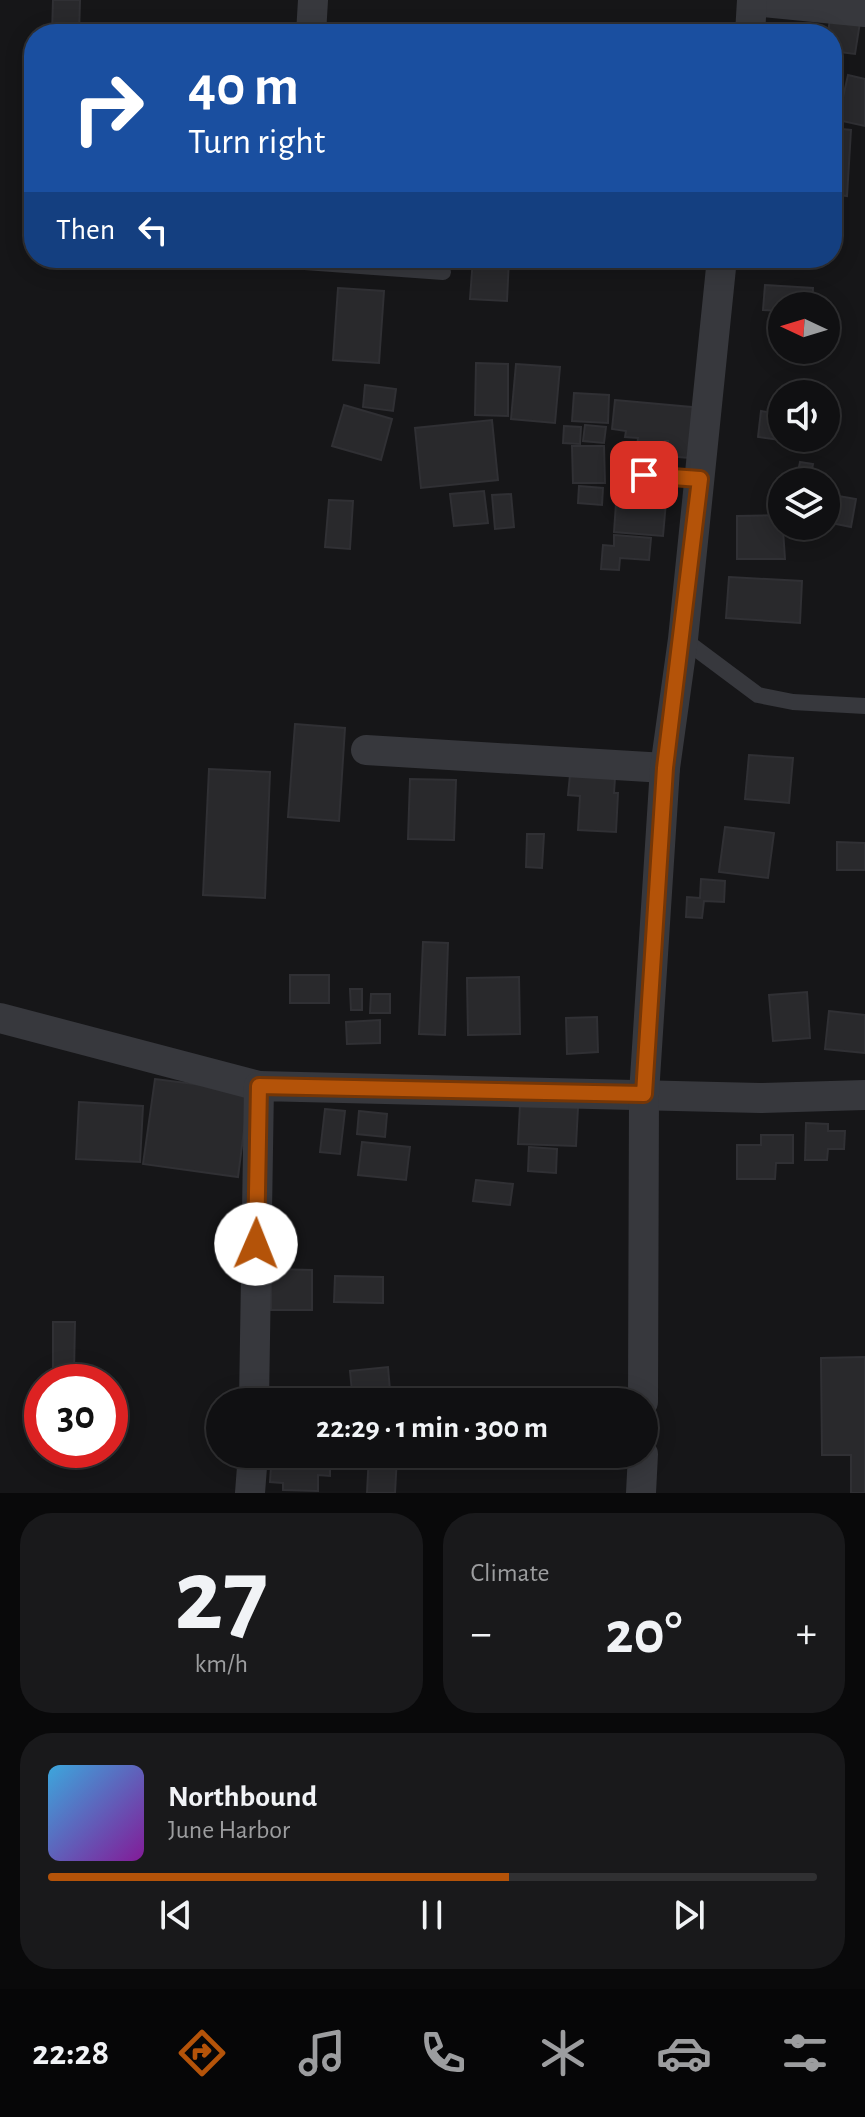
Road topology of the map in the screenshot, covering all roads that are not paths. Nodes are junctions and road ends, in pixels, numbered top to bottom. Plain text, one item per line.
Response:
1 (313, 0) edge
2 (752, 1) edge
3 (865, 12) edge
4 (312, 24) edge
5 (751, 24) edge
6 (388, 268) edge
7 (721, 268) edge
8 (443, 272) dead end
9 (644, 475) dead end
10 (700, 479) junction
11 (683, 639) junction
12 (865, 706) edge
13 (366, 750) dead end
14 (665, 768) junction
15 (0, 1018) edge
16 (259, 1086) junction
17 (644, 1094) junction
18 (865, 1095) edge
19 (254, 1388) edge
20 (643, 1388) edge
21 (252, 1468) edge
22 (642, 1468) edge
23 (250, 1493) edge
24 (641, 1493) edge

1 - 4 street
2 - 3 street
2 - 5 street
6 - 8 lane
7 - 10 street
9 - 10 lane
10 - 11 street
11 - 12 lane
11 - 14 street
13 - 14 street
14 - 17 street
15 - 16 street
16 - 17 street
16 - 19 street
17 - 18 street
17 - 20 street
21 - 23 street
22 - 24 street

